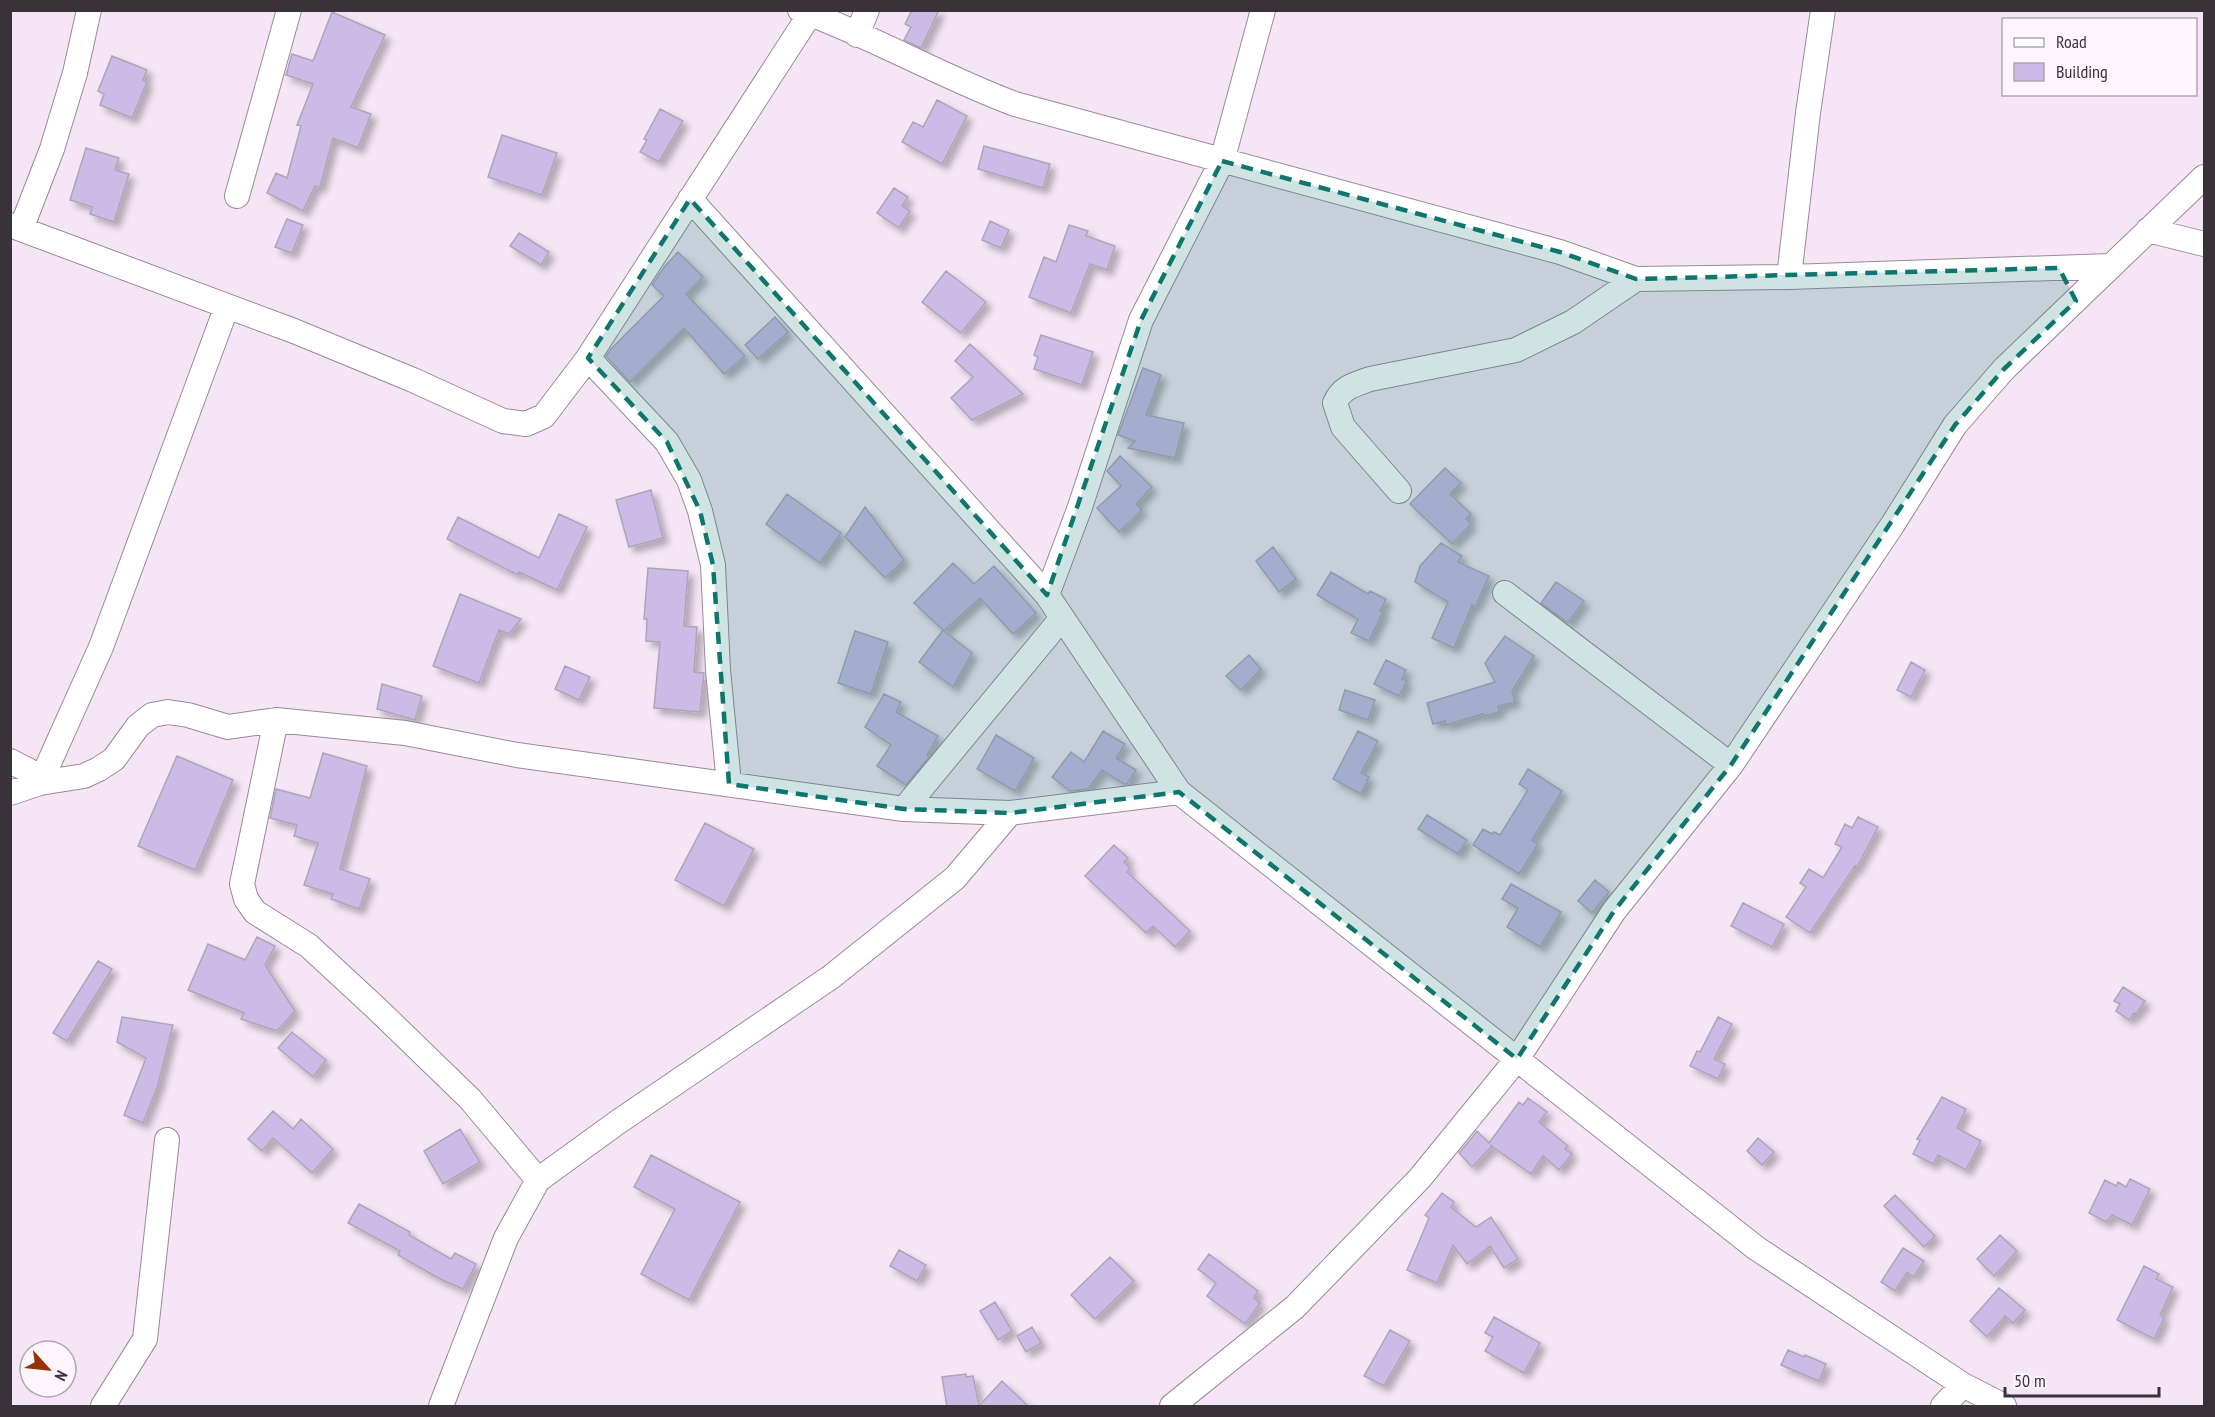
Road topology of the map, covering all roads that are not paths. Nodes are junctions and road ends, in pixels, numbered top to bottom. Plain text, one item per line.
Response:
1 (89, 10) edge
2 (289, 10) edge
3 (867, 10) edge
4 (1263, 10) edge
5 (1823, 10) edge
6 (805, 12) edge
7 (857, 35) junction
8 (1222, 161) junction
9 (2205, 177) edge
10 (237, 196) dead end
11 (690, 199) junction
12 (16, 227) edge
13 (2148, 230) junction
14 (2205, 244) edge
15 (2110, 266) junction
16 (2059, 268) junction
17 (1789, 277) junction
18 (1636, 279) junction
19 (2076, 301) junction
20 (227, 306) junction
21 (588, 358) junction
22 (1399, 491) dead end
23 (1505, 593) dead end
24 (1047, 595) junction
25 (1062, 618) junction
26 (276, 720) junction
27 (10, 760) edge
28 (1731, 765) junction
29 (40, 780) junction
30 (729, 784) junction
31 (1179, 792) junction
32 (10, 793) edge
33 (904, 809) junction
34 (1010, 813) junction
35 (1516, 1059) junction
36 (167, 1140) dead end
37 (538, 1180) junction
38 (1963, 1385) junction
39 (103, 1407) edge
40 (441, 1407) edge
41 (1172, 1407) edge
42 (1943, 1407) edge
43 (2004, 1407) edge

1 - 12 street
2 - 10 street
3 - 7 street
4 - 8 street
5 - 17 street
6 - 7 street
6 - 11 street
7 - 8 street
8 - 18 street
8 - 24 street
9 - 13 street
11 - 21 street
11 - 24 street
12 - 20 street
13 - 14 street
13 - 15 street
15 - 16 street
15 - 19 street
16 - 17 street
16 - 19 street
17 - 18 street
18 - 22 street
19 - 28 street
20 - 21 street
20 - 29 street
21 - 30 street
23 - 28 street
24 - 25 street
25 - 31 street
25 - 33 street
26 - 29 street
26 - 30 street
26 - 37 street
27 - 29 street
28 - 35 street
29 - 32 street
30 - 33 street
31 - 34 street
31 - 35 street
33 - 34 street
34 - 37 street
35 - 38 street
35 - 41 street
36 - 39 street
37 - 40 street
38 - 42 street
38 - 43 street

